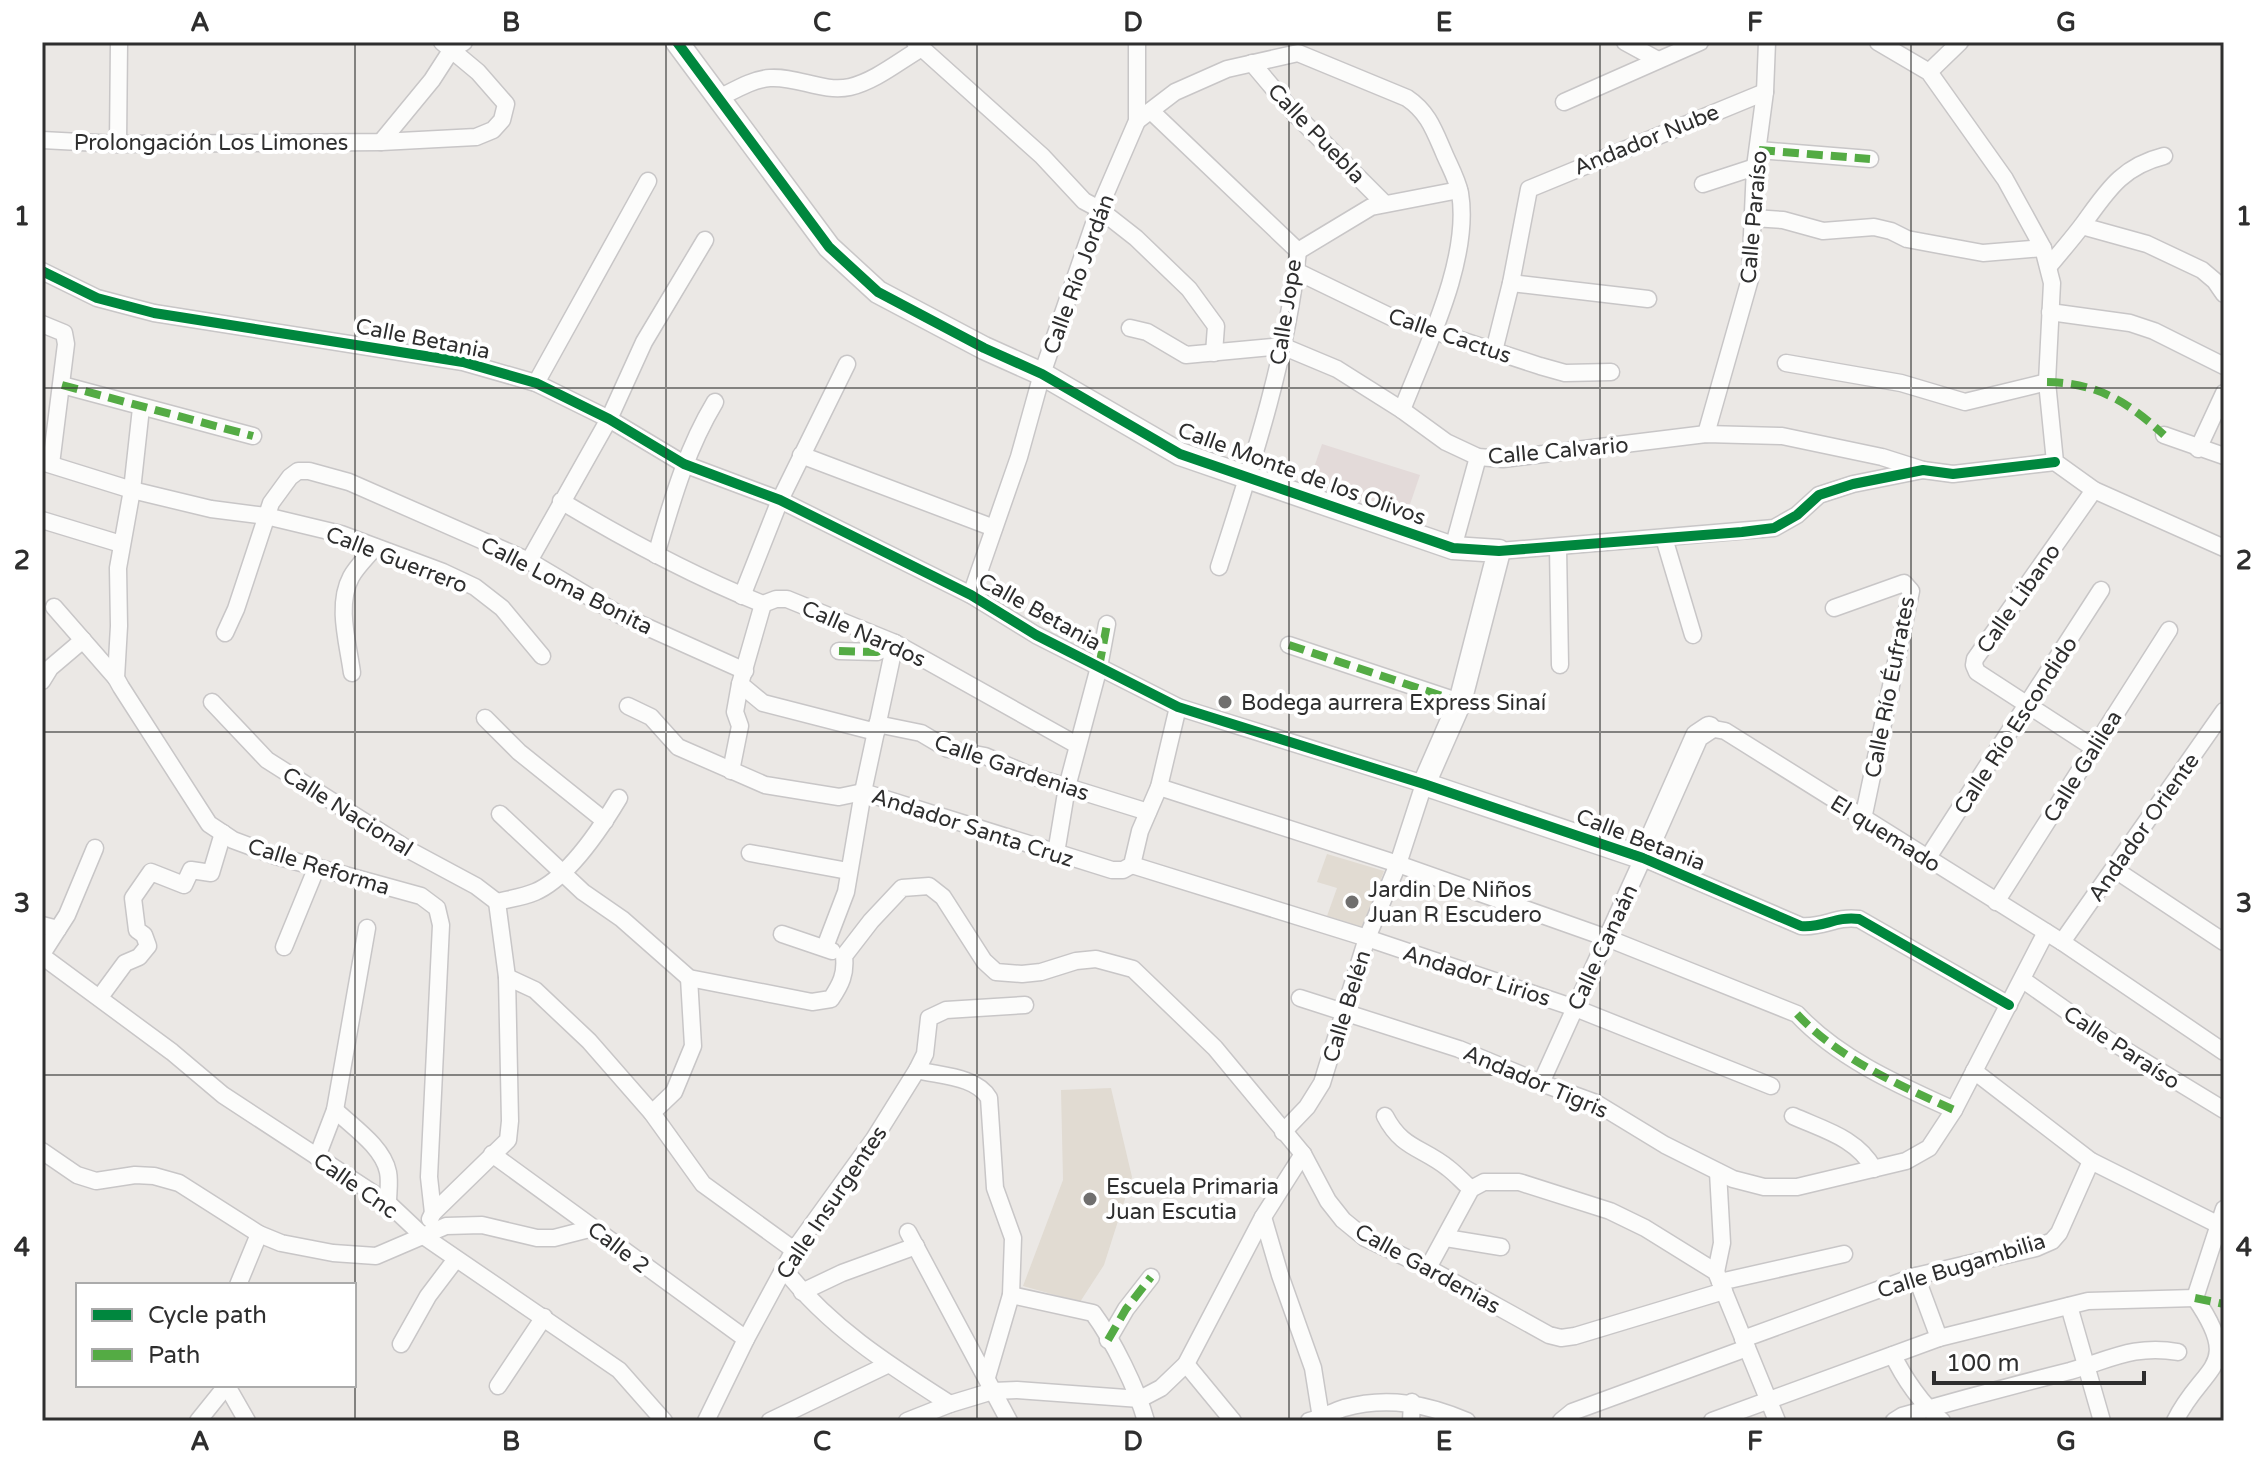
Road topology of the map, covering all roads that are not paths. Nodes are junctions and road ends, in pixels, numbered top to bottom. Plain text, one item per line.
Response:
1 (119, 42) edge
2 (677, 42) edge
3 (1137, 42) edge
4 (1625, 42) edge
5 (1700, 42) edge
6 (1767, 42) edge
7 (1878, 42) edge
8 (1960, 42) edge
9 (453, 44) edge
10 (918, 46) edge
11 (1658, 60) junction
12 (1252, 63) junction
13 (1929, 72) junction
14 (1765, 92) junction
15 (719, 98) junction
16 (1564, 102) dead end
17 (1144, 116) junction
18 (42, 140) edge
19 (381, 142) junction
20 (118, 144) junction
21 (2164, 156) dead end
22 (1757, 158) junction
23 (1870, 159) dead end
24 (648, 181) dead end
25 (1703, 184) dead end
26 (1459, 190) junction
27 (1384, 203) junction
28 (1099, 209) junction
29 (1753, 218) junction
30 (2082, 226) junction
31 (705, 240) dead end
32 (2043, 248) junction
33 (1298, 251) junction
34 (2049, 266) junction
35 (42, 271) edge
36 (1296, 271) junction
37 (1511, 283) junction
38 (2224, 294) edge
39 (1648, 299) dead end
40 (2050, 312) junction
41 (42, 324) edge
42 (1130, 328) dead end
43 (1432, 331) junction
44 (1282, 346) junction
45 (1494, 351) junction
46 (1214, 353) junction
47 (1786, 363) dead end
48 (847, 364) dead end
49 (2224, 366) edge
50 (1611, 372) dead end
51 (1042, 374) junction
52 (2047, 382) junction
53 (536, 383) junction
54 (62, 385) junction
55 (2224, 393) edge
56 (715, 402) dead end
57 (141, 408) junction
58 (1402, 410) junction
59 (609, 419) junction
60 (1706, 434) junction
61 (2164, 435) dead end
62 (253, 436) dead end
63 (2198, 449) junction
64 (801, 455) junction
65 (2224, 456) edge
66 (1478, 457) junction
67 (2055, 462) junction
68 (46, 463) edge
69 (684, 464) junction
70 (1923, 470) junction
71 (1248, 476) junction
72 (132, 490) junction
73 (2094, 490) junction
74 (780, 500) junction
75 (561, 501) junction
76 (266, 516) junction
77 (42, 520) edge
78 (994, 528) junction
79 (1664, 538) junction
80 (121, 544) junction
81 (375, 547) junction
82 (1558, 547) junction
83 (1453, 548) junction
84 (2224, 548) edge
85 (1499, 551) junction
86 (656, 555) junction
87 (529, 561) junction
88 (1219, 567) dead end
89 (2101, 590) dead end
90 (971, 595) junction
91 (742, 596) junction
92 (763, 604) junction
93 (54, 607) dead end
94 (1834, 608) dead end
95 (1107, 624) dead end
96 (2169, 630) dead end
97 (225, 633) dead end
98 (1693, 635) dead end
99 (83, 640) junction
100 (895, 643) junction
101 (1289, 645) dead end
102 (839, 651) dead end
103 (542, 656) dead end
104 (1560, 665) dead end
105 (1099, 667) junction
106 (352, 673) dead end
107 (116, 678) junction
108 (742, 678) junction
109 (42, 681) edge
110 (212, 702) dead end
111 (1460, 702) junction
112 (628, 706) dead end
113 (2028, 706) junction
114 (1178, 707) junction
115 (2224, 711) edge
116 (485, 718) dead end
117 (876, 728) junction
118 (1709, 728) joint
119 (1077, 745) junction
120 (2094, 748) junction
121 (731, 771) junction
122 (1424, 784) junction
123 (1067, 787) junction
124 (1159, 787) junction
125 (863, 792) junction
126 (619, 798) dead end
127 (1148, 812) junction
128 (500, 814) dead end
129 (1863, 819) junction
130 (605, 821) junction
131 (223, 833) junction
132 (95, 848) dead end
133 (750, 853) dead end
134 (1056, 853) junction
135 (1643, 858) junction
136 (1927, 859) junction
137 (1398, 864) junction
138 (1128, 867) junction
139 (316, 869) junction
140 (2114, 869) junction
141 (564, 871) junction
142 (848, 871) junction
143 (497, 902) junction
144 (1996, 902) junction
145 (50, 927) edge
146 (367, 928) dead end
147 (2046, 932) junction
148 (782, 934) dead end
149 (1367, 938) junction
150 (1607, 938) junction
151 (2062, 942) junction
152 (2224, 942) edge
153 (284, 947) dead end
154 (825, 947) junction
155 (42, 955) edge
156 (844, 956) junction
157 (507, 977) junction
158 (689, 978) junction
159 (2023, 980) junction
160 (100, 997) junction
161 (1300, 998) dead end
162 (1025, 1005) dead end
163 (2009, 1005) junction
164 (1575, 1008) junction
165 (1345, 1013) junction
166 (2224, 1052) edge
167 (917, 1070) junction
168 (1974, 1071) junction
169 (1541, 1083) junction
170 (1771, 1086) dead end
171 (335, 1110) junction
172 (1954, 1110) junction
173 (2224, 1110) edge
174 (652, 1113) junction
175 (1385, 1116) dead end
176 (1793, 1116) dead end
177 (1283, 1132) junction
178 (42, 1151) edge
179 (492, 1154) junction
180 (1303, 1154) junction
181 (317, 1157) junction
182 (2091, 1161) junction
183 (1874, 1169) junction
184 (1718, 1172) junction
185 (1471, 1189) junction
186 (388, 1203) junction
187 (433, 1213) junction
188 (1263, 1217) junction
189 (2221, 1217) edge
190 (593, 1228) junction
191 (259, 1234) junction
192 (422, 1235) junction
193 (1446, 1238) junction
194 (1501, 1247) dead end
195 (794, 1250) junction
196 (1844, 1254) dead end
197 (456, 1259) junction
198 (1428, 1268) junction
199 (784, 1269) junction
200 (1916, 1276) junction
201 (1151, 1277) dead end
202 (1720, 1282) junction
203 (239, 1283) edge
204 (802, 1292) junction
205 (1011, 1295) junction
206 (2195, 1298) junction
207 (2069, 1306) junction
208 (544, 1317) junction
209 (1939, 1338) junction
210 (746, 1339) junction
211 (1108, 1340) junction
212 (401, 1344) dead end
213 (1745, 1344) junction
214 (2178, 1352) dead end
215 (1893, 1355) junction
216 (1186, 1364) junction
217 (887, 1365) junction
218 (2085, 1367) junction
219 (990, 1384) junction
220 (498, 1386) dead end
221 (226, 1387) edge
222 (228, 1387) edge
223 (1140, 1399) junction
224 (1768, 1401) junction
225 (1412, 1402) junction
226 (950, 1404) junction
227 (1927, 1409) junction
228 (1315, 1419) edge
229 (198, 1421) edge
230 (247, 1421) edge
231 (664, 1421) edge
232 (706, 1421) edge
233 (770, 1421) edge
234 (907, 1421) edge
235 (1009, 1421) edge
236 (1146, 1421) edge
237 (1233, 1421) edge
238 (1411, 1421) edge
239 (1467, 1421) edge
240 (1561, 1421) edge
241 (1712, 1421) edge
242 (1777, 1421) edge
243 (1894, 1421) edge
244 (1942, 1421) edge
245 (2102, 1421) edge
246 (2175, 1421) edge

1 - 20 street
2 - 15 street, Calle Monte de los Olivos
3 - 17 street, Calle Río Jordán
4 - 11 street
5 - 11 street
6 - 14 street, Calle Paraíso
7 - 13 street
8 - 13 street
9 - 19 street
9 - 19 street, Prolongación Los Limones
10 - 15 street
10 - 28 street
11 - 16 street
12 - 17 street
12 - 26 street
12 - 27 street, Calle Puebla
13 - 32 street
14 - 22 street, Calle Paraíso
14 - 37 street, Andador Nube
15 - 51 street, Calle Monte de los Olivos
17 - 28 street, Calle Río Jordán
17 - 33 street, Calle Jope
18 - 20 street, Prolongación Los Limones
19 - 20 street, Prolongación Los Limones
21 - 30 street
22 - 23 street
22 - 25 street
22 - 29 street, Calle Paraíso
24 - 53 street
26 - 27 street, Calle Puebla
26 - 43 street
27 - 33 street, Calle Puebla
28 - 46 street
28 - 51 street, Calle Río Jordán
29 - 32 street
29 - 60 street, Calle Paraíso
30 - 34 street
30 - 38 street
31 - 59 street
32 - 34 street
33 - 36 street, Calle Jope
34 - 40 street
35 - 53 street, Calle Betania
36 - 43 street, Calle Cactus
36 - 44 street, Calle Jope
37 - 39 street
37 - 45 street
40 - 49 street
40 - 52 street
41 - 54 street
42 - 46 street, Calle Calvario
43 - 45 street, Calle Cactus
43 - 58 street
44 - 46 street, Calle Calvario
44 - 58 street, Calle Calvario
44 - 71 street, Calle Jope
45 - 50 street, Calle Cactus
47 - 52 street
48 - 64 street
51 - 71 street, Calle Monte de los Olivos
51 - 78 street, Calle Río Jordán
52 - 67 street
53 - 59 street, Calle Betania
54 - 57 street
54 - 68 street
55 - 63 street
56 - 69 street
57 - 62 street
57 - 72 street
58 - 66 street, Calle Calvario
59 - 69 street, Calle Betania
59 - 75 street
60 - 66 street, Calle Calvario
60 - 70 street, Calle Calvario
61 - 63 street
63 - 65 street
64 - 74 street
64 - 78 street
66 - 83 street
67 - 70 street, Calle Monte de los Olivos
67 - 73 street
68 - 72 street, Calle Guerrero
69 - 74 street, Calle Betania
69 - 86 street
70 - 79 street, Calle Monte de los Olivos
71 - 83 street, Calle Monte de los Olivos
71 - 88 street, Calle Jope
72 - 76 street, Calle Guerrero
72 - 80 street
73 - 84 street
73 - 113 street, Calle Libano
74 - 90 street, Calle Betania
74 - 91 street
75 - 86 street, Calle Nardos
75 - 87 street
76 - 81 street, Calle Guerrero
76 - 87 street, Calle Loma Bonita
76 - 97 street
77 - 80 street
78 - 90 street, Calle Río Jordán
79 - 82 street, Calle Monte de los Olivos
79 - 98 street
80 - 107 street
81 - 103 street, Calle Guerrero
81 - 106 street
82 - 85 street, Calle Monte de los Olivos
82 - 104 street
83 - 85 street, Calle Monte de los Olivos
85 - 111 street, Calle Belén
86 - 91 street, Calle Nardos
87 - 108 street, Calle Loma Bonita
89 - 113 street, Calle Río Escondido
90 - 105 street, Calle Betania
91 - 92 street, Calle Nardos
92 - 100 street, Calle Nardos
92 - 108 street
93 - 99 street, Calle Reforma
94 - 129 street, Calle Río Éufrates
95 - 105 street
96 - 120 street, Calle Galilea
99 - 107 street, Calle Reforma
99 - 109 street
100 - 102 street
100 - 117 street
100 - 119 street, Calle Nardos
101 - 111 street
105 - 114 street, Calle Betania
105 - 119 street
107 - 131 street, Calle Reforma
108 - 117 street, Calle Gardenias
108 - 121 street
110 - 143 street, Calle Nacional
111 - 122 street, Calle Belén
112 - 121 street, Andador Santa Cruz
113 - 120 street, Calle Libano
113 - 136 street, Calle Río Escondido
114 - 122 street, Calle Betania
114 - 124 street
115 - 140 street, Andador Oriente
116 - 130 street
117 - 123 street, Calle Gardenias
117 - 125 street
118 - 129 street, El quemado
118 - 135 street, Calle Canaán
119 - 123 street
120 - 144 street, Calle Galilea
121 - 125 street, Andador Santa Cruz
122 - 135 street, Calle Betania
122 - 137 street, Calle Belén
123 - 127 street, Calle Gardenias
123 - 134 street
124 - 127 street
124 - 137 street
125 - 134 street, Andador Santa Cruz
125 - 142 street
126 - 130 street
127 - 138 street
128 - 141 street
129 - 136 street, El quemado
130 - 141 street
131 - 139 street, Calle Reforma
131 - 160 street
132 - 145 street
133 - 142 street
134 - 138 street, Andador Santa Cruz
135 - 150 street, Calle Canaán
135 - 163 street, Calle Betania
136 - 144 street, El quemado
137 - 149 street, Calle Belén
137 - 150 street
138 - 149 street, Andador Lirios
139 - 153 street
139 - 187 street, Calle Reforma
140 - 151 street, Andador Oriente
140 - 152 street
141 - 143 street
141 - 158 street
142 - 154 street
143 - 157 street
144 - 147 street, El quemado
145 - 155 street
146 - 171 street
147 - 151 street, El quemado
147 - 159 street, Andador Tigris
148 - 154 street
149 - 164 street, Andador Lirios
149 - 165 street, Calle Belén
150 - 164 street, Calle Canaán
150 - 172 street
151 - 166 street, El quemado
154 - 156 street
155 - 160 street, Calle Cnc
156 - 158 street
156 - 177 street, Calle Gardenias
157 - 174 street
157 - 179 street
158 - 174 street
159 - 163 street, Andador Tigris
159 - 173 street, Calle Paraíso
160 - 181 street, Calle Cnc
161 - 165 street, Andador Tigris
162 - 167 street, Calle Insurgentes
163 - 168 street, Andador Tigris
164 - 169 street, Calle Canaán
164 - 170 street, Andador Lirios
165 - 169 street, Andador Tigris
165 - 177 street, Calle Belén
167 - 195 street, Calle Insurgentes
167 - 205 street
168 - 172 street, Andador Tigris
168 - 182 street
169 - 184 street, Andador Tigris
171 - 181 street
171 - 186 street
172 - 183 street, Andador Tigris
174 - 195 street
175 - 185 street
176 - 183 street
177 - 180 street, Calle Gardenias
178 - 191 street
179 - 187 street
179 - 190 street, Calle 2
180 - 188 street
180 - 198 street, Calle Gardenias
181 - 186 street, Calle Cnc
182 - 189 street
182 - 200 street, Calle Bugambilia
183 - 184 street, Andador Tigris
184 - 202 street
185 - 193 street
185 - 202 street
186 - 192 street, Calle Cnc
187 - 192 street
188 - 216 street
188 - 228 street
189 - 206 street
190 - 192 street
190 - 210 street, Calle 2
191 - 192 street
191 - 203 street
192 - 197 street, Calle Cnc
193 - 194 street
193 - 198 street
195 - 199 street, Calle Insurgentes
196 - 202 street, Calle Gardenias
197 - 208 street, Calle Cnc
197 - 212 street
198 - 202 street, Calle Gardenias
199 - 204 street
199 - 210 street, Calle Insurgentes
200 - 209 street
200 - 213 street, Calle Bugambilia
201 - 211 street
202 - 213 street
204 - 217 street
204 - 219 street
205 - 211 street
205 - 219 street
206 - 207 street
206 - 246 street
207 - 209 street
207 - 218 street
208 - 220 street
208 - 231 street, Calle Cnc
209 - 215 street
210 - 232 street, Calle Insurgentes
211 - 223 street
213 - 224 street
213 - 240 street, Calle Bugambilia
214 - 218 street
215 - 224 street
215 - 227 street
216 - 223 street
216 - 237 street
217 - 226 street
217 - 233 street
218 - 227 street
218 - 245 street
219 - 223 street
219 - 226 street
219 - 235 street
221 - 229 street
222 - 230 street
223 - 236 street
224 - 241 street
224 - 242 street
225 - 228 street
225 - 238 street
225 - 239 street
226 - 234 street
227 - 243 street
227 - 244 street

